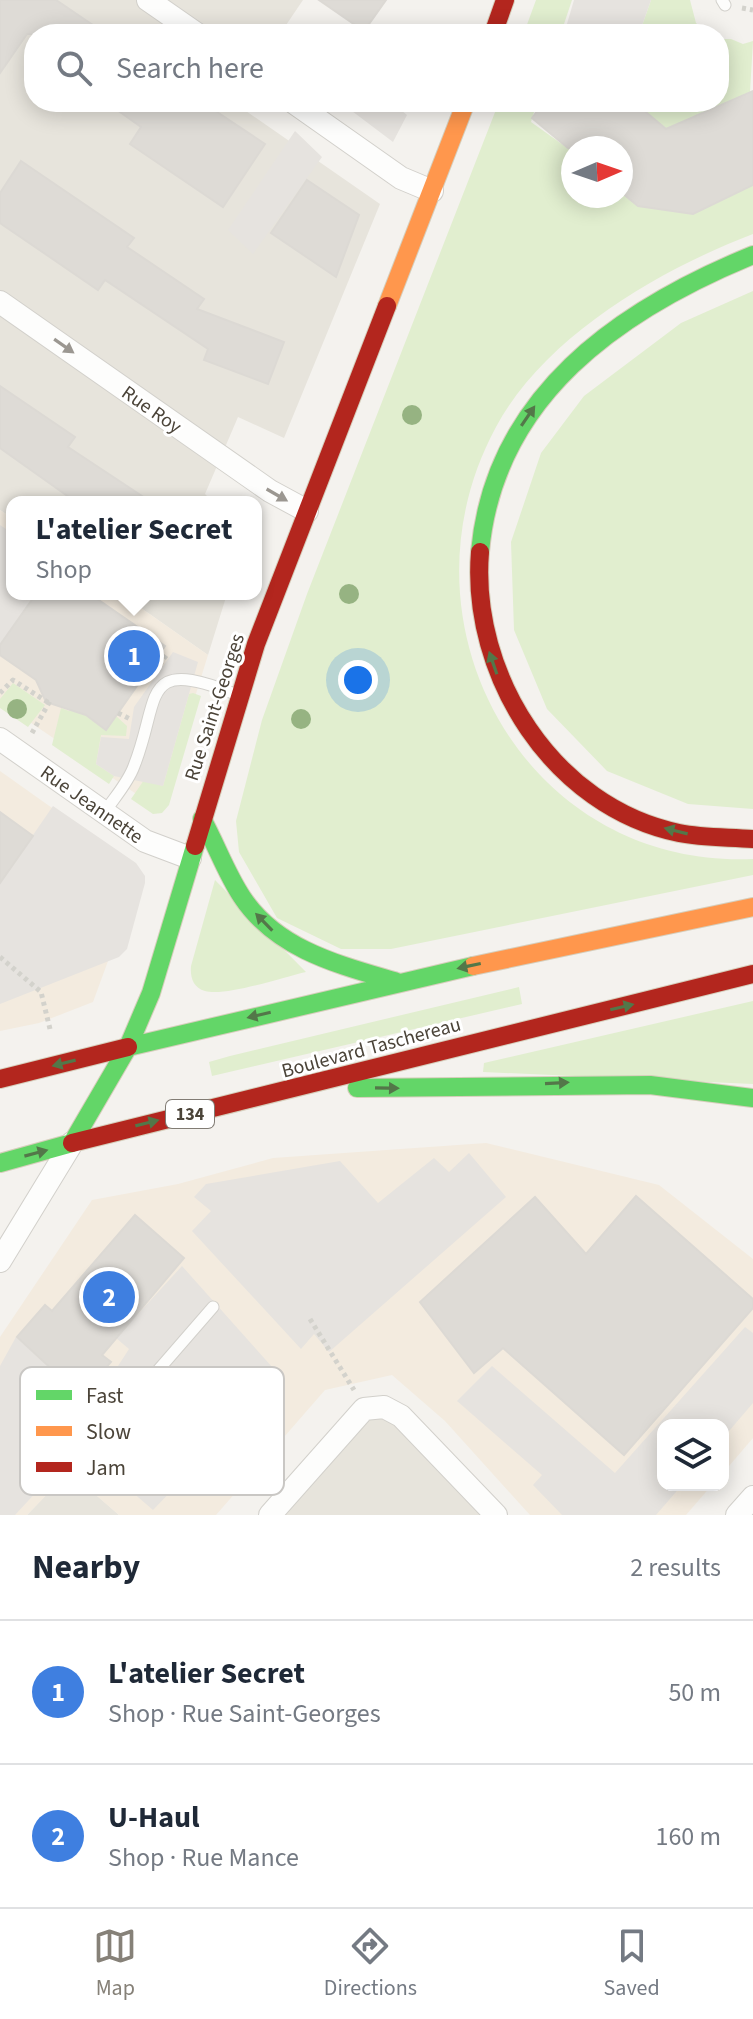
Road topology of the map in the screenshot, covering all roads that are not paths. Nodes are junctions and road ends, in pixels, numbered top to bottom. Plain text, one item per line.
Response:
1 (148, 0) edge
2 (505, 0) edge
3 (183, 24) edge
4 (497, 24) edge
5 (307, 112) edge
6 (462, 112) edge
7 (432, 191) junction
8 (753, 255) edge
9 (0, 302) edge
10 (307, 511) junction
11 (239, 695) junction
12 (0, 739) edge
13 (104, 813) junction
14 (202, 819) junction
15 (753, 839) edge
16 (190, 858) junction
17 (753, 907) edge
18 (753, 974) edge
19 (397, 982) junction
20 (128, 1047) junction
21 (0, 1079) edge
22 (309, 1087) junction
23 (753, 1098) edge
24 (72, 1143) junction
25 (0, 1163) edge
26 (0, 1261) edge
27 (213, 1307) dead end
28 (161, 1367) edge
29 (753, 1497) edge
30 (270, 1515) edge
31 (496, 1515) edge
32 (737, 1515) edge

1 - 3 street
2 - 4 main road
5 - 7 street
6 - 7 main road, Rue Saint-Georges
7 - 10 main road, Rue Saint-Georges
15 -> 8 main road
9 -> 10 street, Rue Roy
10 - 11 main road, Rue Saint-Georges
11 - 13 lane
11 - 14 main road, Rue Saint-Georges
12 - 13 street, Rue Jeannette
13 - 16 street, Rue Jeannette
14 - 16 main road, Rue Saint-Georges
19 -> 14 main road
16 - 20 main road, Rue Saint-Georges
17 -> 19 main road
22 -> 18 main road, Boulevard Taschereau / 134
19 -> 20 main road
20 -> 21 main road
20 - 24 main road, Rue Saint-Georges
22 -> 23 main road
24 -> 22 main road, Boulevard Taschereau / 134
25 -> 24 main road, Boulevard Taschereau / 134
24 - 26 street
27 - 28 lane
29 - 32 street
30 - 31 street

